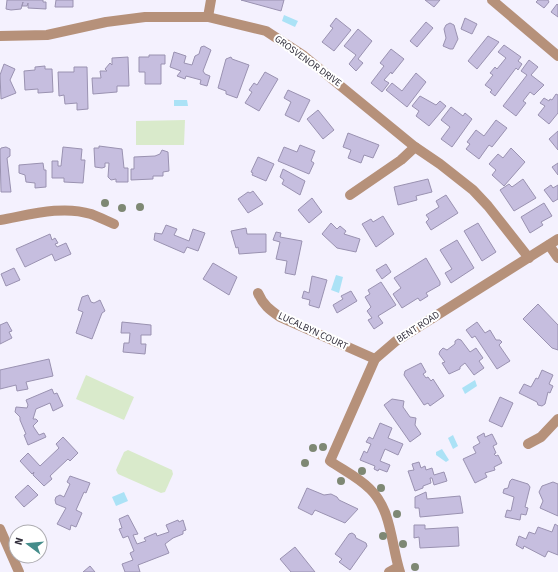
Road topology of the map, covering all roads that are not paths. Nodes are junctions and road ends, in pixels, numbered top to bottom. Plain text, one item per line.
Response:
1 (211, 0) edge
2 (492, 0) edge
3 (208, 18) junction
4 (0, 36) edge
5 (558, 56) edge
6 (415, 146) junction
7 (350, 195) dead end
8 (0, 220) edge
9 (114, 224) dead end
10 (558, 240) edge
11 (549, 245) junction
12 (529, 258) junction
13 (558, 258) edge
14 (258, 293) dead end
15 (375, 359) junction
16 (558, 419) edge
17 (528, 444) dead end
18 (0, 529) edge
19 (399, 570) edge
20 (19, 572) edge
21 (388, 572) edge

1 - 3 street
2 - 5 street
3 - 4 street, GROSVENOR DRIVE
3 - 6 street, GROSVENOR DRIVE
6 - 7 street
6 - 12 street, GROSVENOR DRIVE
8 - 9 street
10 - 11 street, BENT ROAD
11 - 12 street, BENT ROAD
11 - 13 street
12 - 15 street, BENT ROAD
14 - 15 street, LUCALBYN COURT
15 - 19 street, BENT ROAD
16 - 17 street
18 - 20 street
19 - 21 street

